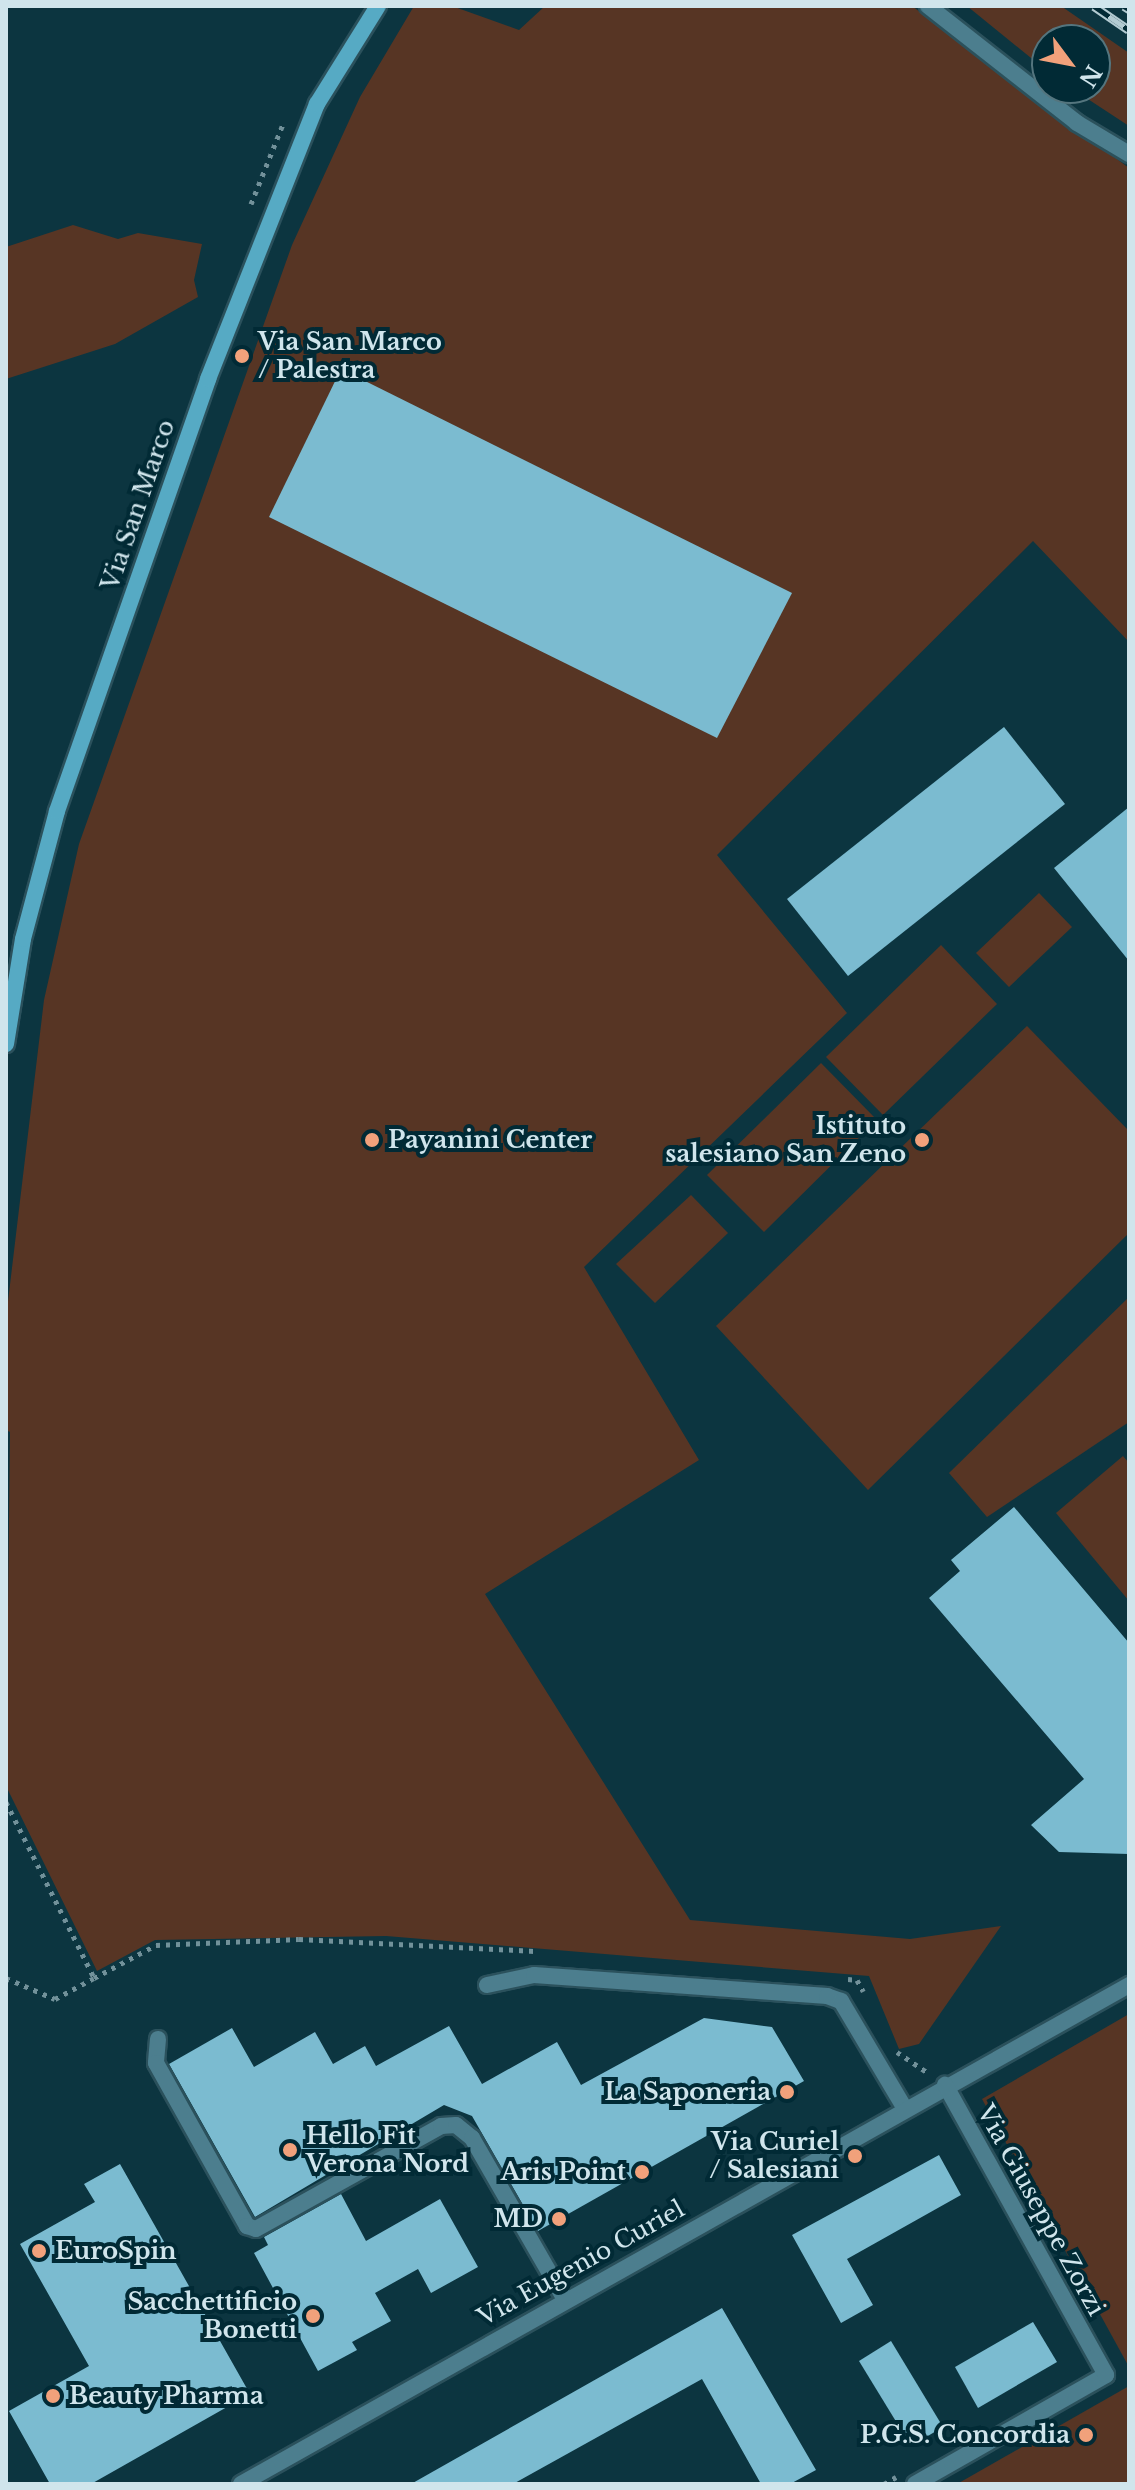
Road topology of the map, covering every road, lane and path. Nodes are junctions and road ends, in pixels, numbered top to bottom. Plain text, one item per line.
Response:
1 (378, 6) edge
2 (928, 6) edge
3 (1129, 154) edge
4 (6, 1044) edge
5 (6, 1802) edge
6 (556, 1952) dead end
7 (6, 1978) edge
8 (94, 1978) junction
9 (841, 1978) dead end
10 (487, 1985) dead end
11 (1129, 1985) edge
12 (865, 1994) dead end
13 (158, 2039) dead end
14 (895, 2050) dead end
15 (945, 2085) junction
16 (904, 2107) junction
17 (564, 2298) junction
18 (912, 2477) edge
19 (241, 2484) edge
20 (884, 2484) edge

1 - 4 main road, Via San Marco
2 - 3 street
5 - 8 path
6 - 8 path
7 - 8 path
9 - 12 path
10 - 16 street
11 - 15 street, Via Eugenio Curiel
13 - 17 street
14 - 15 path
15 - 16 street, Via Eugenio Curiel
15 - 18 street, Via Giuseppe Zorzi
16 - 17 street, Via Eugenio Curiel
17 - 19 street, Via Eugenio Curiel
18 - 20 path

